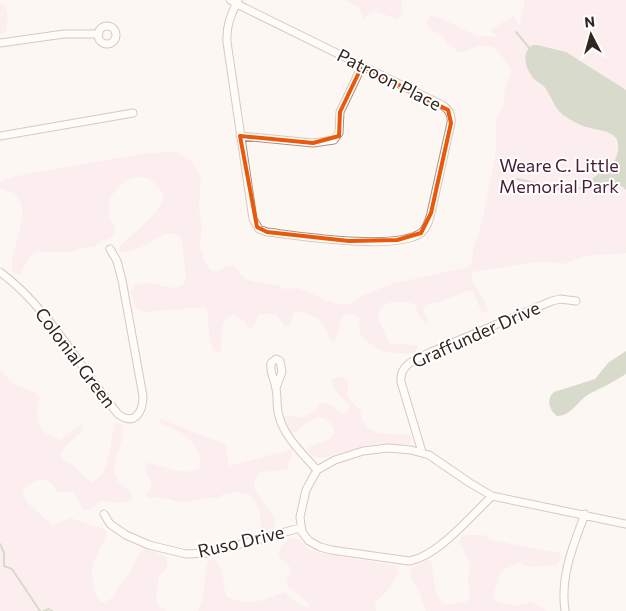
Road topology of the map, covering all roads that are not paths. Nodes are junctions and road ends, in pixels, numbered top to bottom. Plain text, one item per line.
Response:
1 (235, 1) edge
2 (99, 34) dead end
3 (0, 43) edge
4 (362, 66) junction
5 (133, 113) dead end
6 (0, 136) edge
7 (240, 136) junction
8 (110, 250) dead end
9 (0, 272) edge
10 (576, 301) dead end
11 (276, 388) dead end
12 (422, 452) junction
13 (317, 470) junction
14 (492, 496) junction
15 (104, 514) dead end
16 (585, 514) junction
17 (626, 524) edge
18 (300, 528) junction
19 (565, 611) edge

1 - 4 street, Patroon Place
1 - 7 street, Patroon Place
2 - 3 street
4 - 7 street
4 - 7 street, Patroon Place
5 - 6 street
8 - 9 street, Colonial Green
10 - 12 street, Graffunder Drive
11 - 13 street
12 - 13 street
12 - 14 street
13 - 18 street
14 - 16 street
14 - 18 street
15 - 18 street, Ruso Drive
16 - 17 street
16 - 19 street

